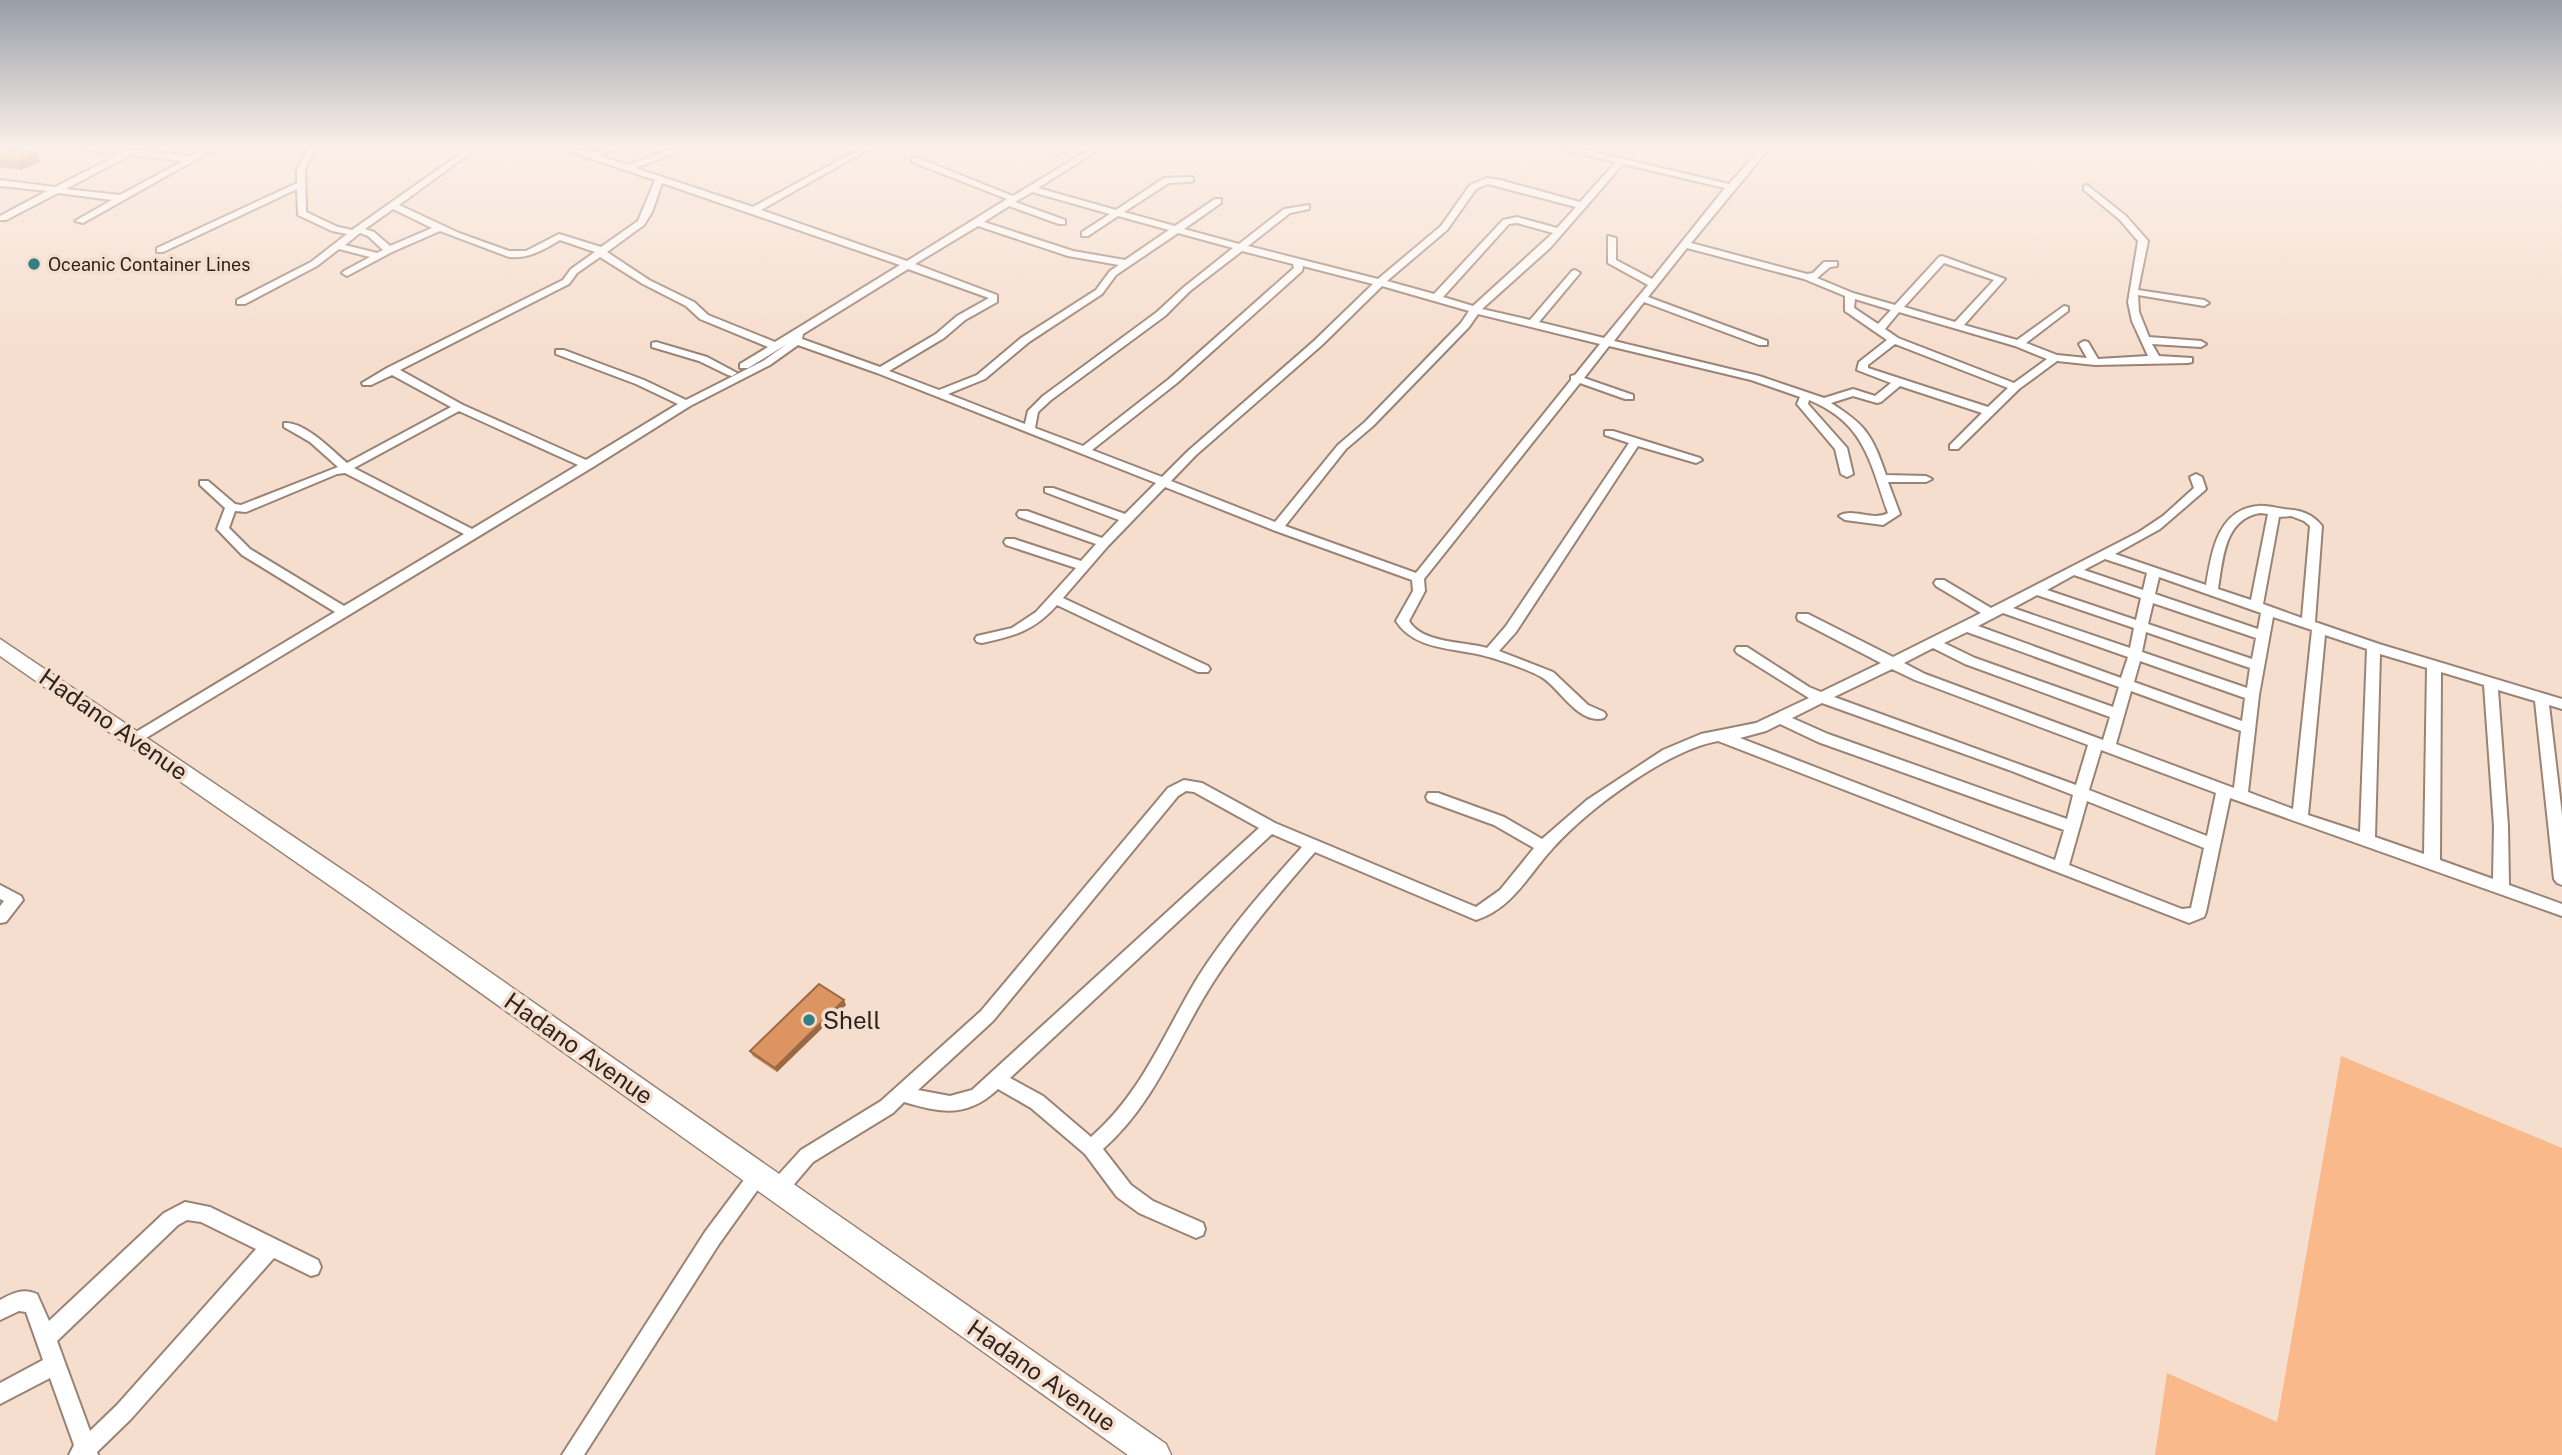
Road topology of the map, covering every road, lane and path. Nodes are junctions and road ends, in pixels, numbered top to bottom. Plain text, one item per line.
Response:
1 (11, 214) edge
2 (93, 214) edge
3 (237, 214) edge
4 (302, 214) edge
5 (379, 214) edge
6 (410, 214) edge
7 (649, 214) edge
8 (761, 214) edge
9 (990, 214) edge
10 (1042, 214) edge
11 (1113, 214) edge
12 (1123, 214) edge
13 (1200, 214) edge
14 (1284, 214) edge
15 (1452, 214) edge
16 (1572, 214) edge
17 (1709, 214) edge
18 (2118, 214) edge
19 (3, 218) dead end
20 (80, 221) dead end
21 (976, 222) junction
22 (1062, 222) dead end
23 (439, 228) junction
24 (1178, 229) junction
25 (356, 231) junction
26 (1557, 231) junction
27 (1085, 234) dead end
28 (1611, 238) dead end
29 (1685, 244) junction
30 (338, 246) junction
31 (1243, 248) junction
32 (160, 250) dead end
33 (389, 250) junction
34 (602, 252) junction
35 (379, 256) junction
36 (1127, 263) junction
37 (1834, 264) dead end
38 (907, 265) junction
39 (1298, 266) junction
40 (347, 273) dead end
41 (1575, 273) dead end
42 (1807, 277) junction
43 (1380, 285) junction
44 (1654, 285) junction
45 (2134, 292) junction
46 (1850, 295) junction
47 (1436, 298) junction
48 (1641, 298) junction
49 (241, 302) dead end
50 (2204, 303) dead end
51 (2064, 309) dead end
52 (1475, 310) junction
53 (1897, 310) junction
54 (1533, 323) junction
55 (1956, 326) junction
56 (1879, 329) junction
57 (795, 337) junction
58 (1894, 340) junction
59 (2145, 340) junction
60 (1763, 342) dead end
61 (1608, 343) junction
62 (2019, 344) junction
63 (2084, 344) dead end
64 (2201, 344) dead end
65 (656, 345) dead end
66 (776, 346) junction
67 (559, 352) dead end
68 (2055, 358) junction
69 (2155, 359) junction
70 (2188, 360) dead end
71 (2095, 362) junction
72 (391, 370) junction
73 (881, 371) junction
74 (732, 373) junction
75 (1575, 378) junction
76 (1898, 382) junction
77 (367, 383) dead end
78 (716, 387) junction
79 (2015, 387) junction
80 (938, 394) junction
81 (1806, 395) junction
82 (1629, 397) dead end
83 (1824, 402) junction
84 (686, 404) junction
85 (459, 407) junction
86 (1991, 412) junction
87 (288, 425) dead end
88 (1029, 429) junction
89 (1609, 433) dead end
90 (1635, 442) junction
91 (1954, 447) dead end
92 (1084, 451) junction
93 (1696, 460) dead end
94 (589, 465) junction
95 (347, 468) junction
96 (1847, 474) dead end
97 (2196, 477) dead end
98 (1883, 478) junction
99 (1926, 479) dead end
100 (204, 483) dead end
101 (1162, 483) junction
102 (1049, 490) dead end
103 (231, 511) junction
104 (2280, 512) junction
105 (1023, 514) dead end
106 (1845, 516) dead end
107 (1127, 519) junction
108 (1277, 527) junction
109 (473, 534) junction
110 (1010, 542) dead end
111 (1104, 543) junction
112 (2104, 554) junction
113 (1084, 566) junction
114 (2071, 570) junction
115 (2154, 571) junction
116 (1418, 578) junction
117 (1940, 583) dead end
118 (2035, 590) junction
119 (2211, 590) junction
120 (2147, 598) junction
121 (1056, 600) junction
122 (2262, 608) junction
123 (1995, 611) junction
124 (344, 612) junction
125 (1803, 617) dead end
126 (2141, 625) junction
127 (1966, 626) junction
128 (2314, 626) junction
129 (2263, 636) junction
130 (982, 639) dead end
131 (1933, 643) junction
132 (0, 646) edge
133 (2374, 647) junction
134 (1742, 650) dead end
135 (1490, 653) junction
136 (2135, 654) junction
137 (1888, 664) junction
138 (2259, 666) junction
139 (2434, 666) junction
140 (1203, 669) dead end
141 (2491, 682) junction
142 (2124, 684) junction
143 (2252, 695) junction
144 (1821, 697) junction
145 (2541, 697) junction
146 (2562, 704) edge
147 (2117, 714) junction
148 (1600, 715) dead end
149 (1779, 717) junction
150 (2248, 728) junction
151 (1727, 737) junction
152 (136, 739) junction
153 (2101, 746) junction
154 (2224, 790) junction
155 (2081, 792) junction
156 (2239, 795) junction
157 (1433, 797) dead end
158 (2300, 818) junction
159 (2070, 826) junction
160 (1270, 827) junction
161 (2367, 840) junction
162 (1312, 845) junction
163 (2213, 845) junction
164 (1544, 846) junction
165 (2432, 863) junction
166 (2060, 866) junction
167 (2562, 879) edge
168 (2501, 888) junction
169 (0, 891) edge
170 (2562, 910) edge
171 (0, 917) edge
172 (998, 1080) junction
173 (903, 1094) junction
174 (1091, 1148) junction
175 (768, 1182) junction
176 (1196, 1229) dead end
177 (270, 1248) junction
178 (311, 1267) dead end
179 (0, 1310) edge
180 (47, 1337) junction
181 (56, 1364) junction
182 (0, 1394) edge
183 (85, 1454) edge
184 (572, 1455) edge
185 (1155, 1455) edge

1 - 19 street
2 - 20 street
3 - 32 street
4 - 25 street
5 - 25 street
6 - 23 street
7 - 34 street
8 - 38 street
9 - 21 street
10 - 22 street
11 - 27 street
12 - 24 street
13 - 24 street
14 - 31 street
15 - 43 street
16 - 26 street
17 - 29 street
18 - 45 street
21 - 36 street
21 - 38 street
23 - 33 street
23 - 34 street
24 - 31 street
24 - 36 street
25 - 30 street
25 - 33 street
26 - 47 street
26 - 52 street
28 - 44 street
29 - 42 street
29 - 44 street
30 - 35 street
30 - 49 street
31 - 39 street
31 - 88 street
33 - 35 street
34 - 66 street
34 - 72 street
35 - 40 street
36 - 80 street
37 - 42 street
38 - 57 street
38 - 73 street
39 - 43 street
39 - 92 street
41 - 54 street
42 - 46 street
43 - 47 street
43 - 101 street
44 - 48 street
45 - 50 street
45 - 59 street
46 - 53 street
46 - 56 street
47 - 52 street
48 - 60 street
48 - 61 street
51 - 62 street
52 - 54 street
52 - 108 street
53 - 55 street
53 - 55 street
53 - 56 street
54 - 61 street
55 - 62 street
56 - 58 street
57 - 66 street
57 - 73 street
57 - 78 street
58 - 76 street
58 - 79 street
59 - 64 street
59 - 69 street
61 - 75 street
61 - 81 street
62 - 68 street
63 - 71 street
65 - 74 street
66 - 74 street
67 - 84 street
68 - 71 street
68 - 79 street
69 - 70 street
69 - 71 street
72 - 77 street
72 - 85 street
73 - 80 street
74 - 78 street
75 - 82 street
75 - 116 street
76 - 83 street
76 - 86 street
78 - 84 street
79 - 86 street
80 - 88 street
81 - 83 street
81 - 96 street
83 - 98 street
84 - 94 street
85 - 94 street
85 - 95 street
86 - 91 street
87 - 95 street
88 - 92 street
89 - 90 street
90 - 93 street
90 - 135 street
92 - 101 street
94 - 109 street
95 - 103 street
95 - 109 street
97 - 112 street
98 - 99 street
98 - 106 street
100 - 103 street
101 - 107 street
101 - 108 street
102 - 107 street
103 - 124 street
104 - 119 street
104 - 122 street
104 - 128 street
105 - 111 street
107 - 111 street
108 - 116 street
109 - 124 street
110 - 113 street
111 - 113 street
112 - 114 street
112 - 115 street
113 - 121 street
114 - 118 street
114 - 120 street
115 - 119 street
115 - 120 street
116 - 135 street
117 - 123 street
118 - 123 street
118 - 126 street
119 - 122 street
120 - 126 street
120 - 129 street
121 - 130 street
121 - 140 street
122 - 128 street
122 - 129 street
123 - 127 street
123 - 136 street
124 - 152 street
125 - 137 street
126 - 136 street
126 - 138 street
127 - 131 street
127 - 142 street
128 - 133 street
128 - 158 street
129 - 138 street
131 - 137 street
131 - 147 street
132 - 152 main road, Hadano Avenue
133 - 139 street
133 - 161 street
134 - 144 street
135 - 148 street
136 - 142 street
136 - 143 street
137 - 144 street
137 - 153 street
138 - 143 street
139 - 141 street
139 - 165 street
141 - 145 street
141 - 168 street
142 - 147 street
142 - 150 street
143 - 150 street
144 - 149 street
144 - 155 street
145 - 146 street
145 - 167 street
147 - 153 street
149 - 151 street
149 - 159 street
150 - 156 street
151 - 164 street
151 - 166 street
152 - 175 main road, Hadano Avenue
153 - 154 street
153 - 155 street
154 - 156 street
154 - 163 street
155 - 159 street
155 - 163 street
156 - 158 street
157 - 164 street
158 - 161 street
159 - 166 street
160 - 162 street
160 - 172 street
160 - 173 street
161 - 165 street
162 - 164 street
162 - 174 street
163 - 166 street
165 - 168 street
168 - 170 street
169 - 171 street
172 - 173 street
172 - 174 street
173 - 175 street
174 - 176 street
175 - 184 street
175 - 185 main road, Hadano Avenue
177 - 178 street
177 - 180 street
177 - 183 street
179 - 180 street
180 - 181 street
181 - 182 street
181 - 183 street

